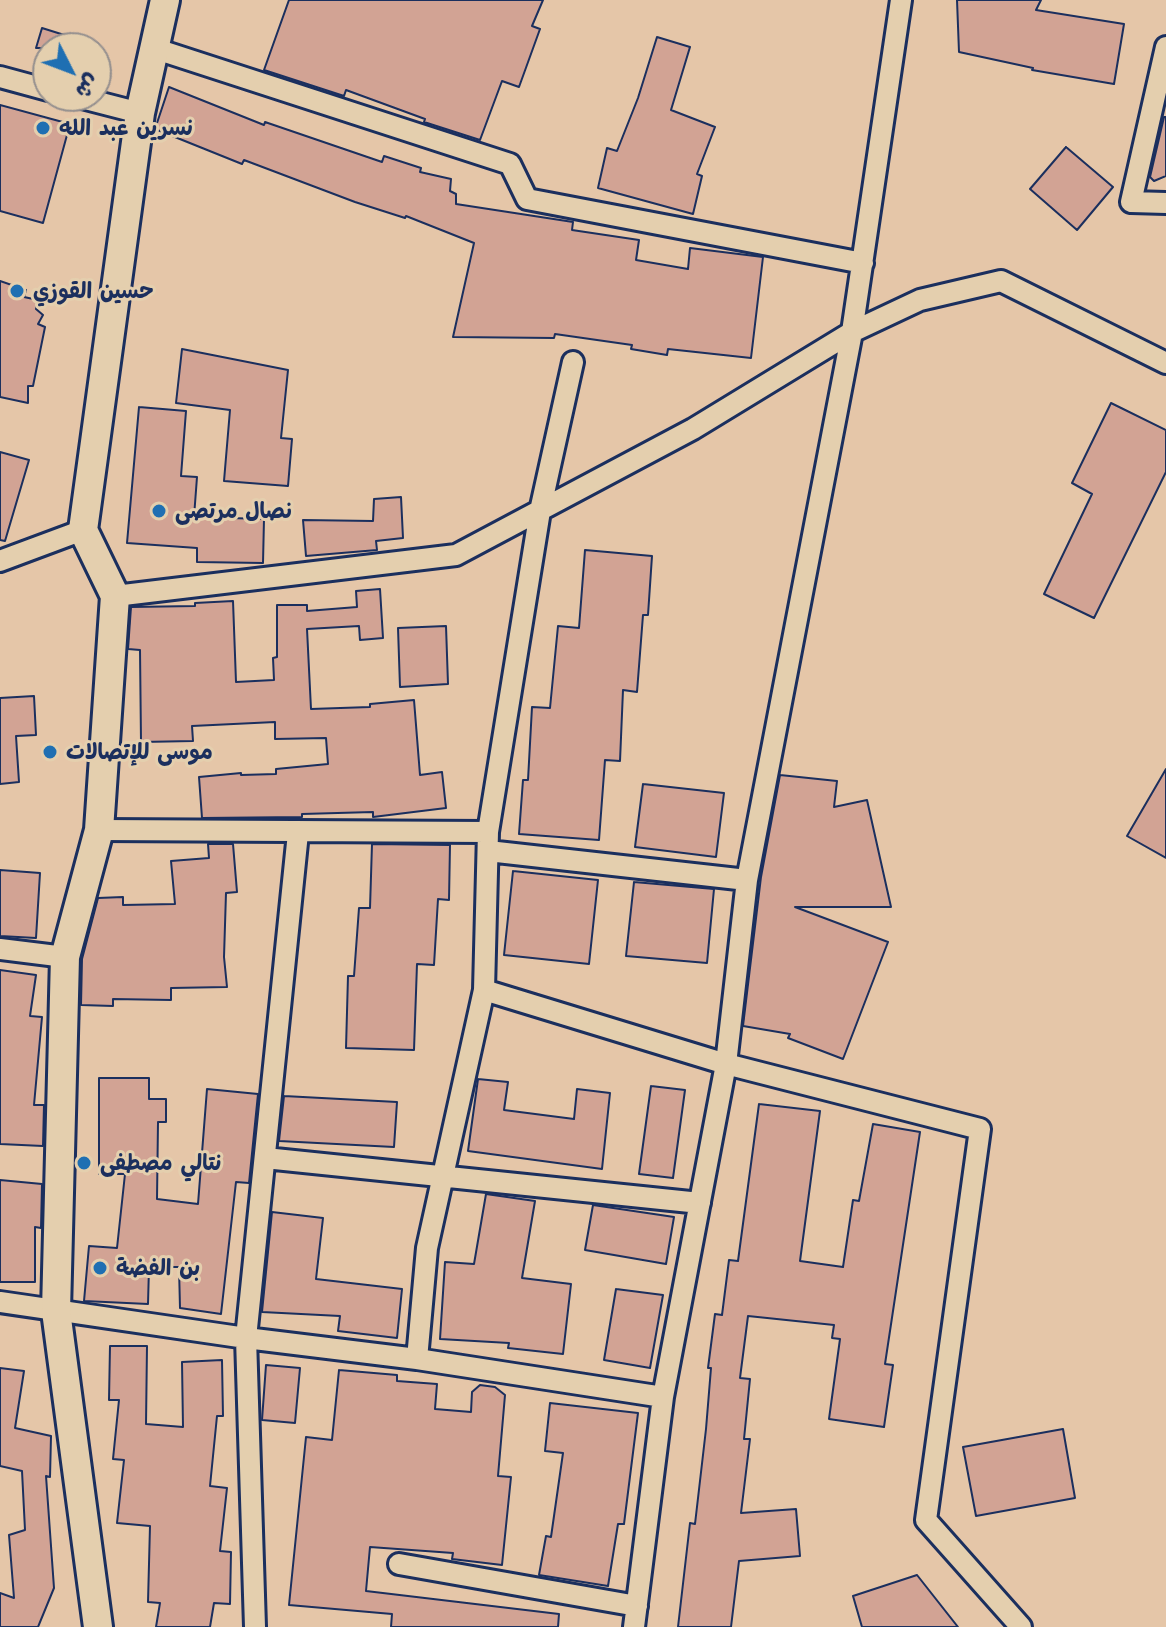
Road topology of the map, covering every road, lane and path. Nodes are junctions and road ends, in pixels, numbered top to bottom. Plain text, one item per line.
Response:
1 (165, 0) edge
2 (901, 0) edge
3 (1166, 47) edge
4 (153, 48) junction
5 (0, 77) edge
6 (32, 86) edge
7 (112, 106) edge
8 (140, 113) junction
9 (1166, 203) edge
10 (863, 263) junction
11 (852, 332) junction
12 (573, 362) dead end
13 (1166, 363) edge
14 (540, 511) junction
15 (83, 530) junction
16 (0, 561) edge
17 (115, 596) junction
18 (99, 830) junction
19 (298, 833) junction
20 (488, 842) junction
21 (747, 880) junction
22 (0, 949) edge
23 (65, 957) junction
24 (484, 990) junction
25 (726, 1064) junction
26 (265, 1158) junction
27 (443, 1177) junction
28 (700, 1203) junction
29 (0, 1302) edge
30 (56, 1311) junction
31 (246, 1338) junction
32 (417, 1359) junction
33 (663, 1397) junction
34 (399, 1564) dead end
35 (636, 1617) edge
36 (98, 1627) edge
37 (255, 1627) edge
38 (1021, 1627) edge

1 - 4 street
2 - 10 street
3 - 9 street
4 - 8 street
4 - 10 street
5 - 6 street
7 - 8 street
8 - 15 street
10 - 11 street
11 - 13 street
11 - 14 street
11 - 21 street
12 - 14 street
14 - 17 street
14 - 20 street
15 - 16 street
15 - 17 street
17 - 18 street
18 - 19 street
18 - 23 street
19 - 20 street
19 - 26 street
20 - 21 street
20 - 24 street
21 - 25 street
22 - 23 street
23 - 30 street
24 - 25 street
24 - 27 street
25 - 28 street
25 - 38 street
26 - 27 street
26 - 31 street
27 - 28 street
27 - 32 street
28 - 33 street
29 - 30 street
30 - 31 street
30 - 36 street
31 - 32 street
31 - 37 street
32 - 33 street
33 - 35 street
34 - 35 street

